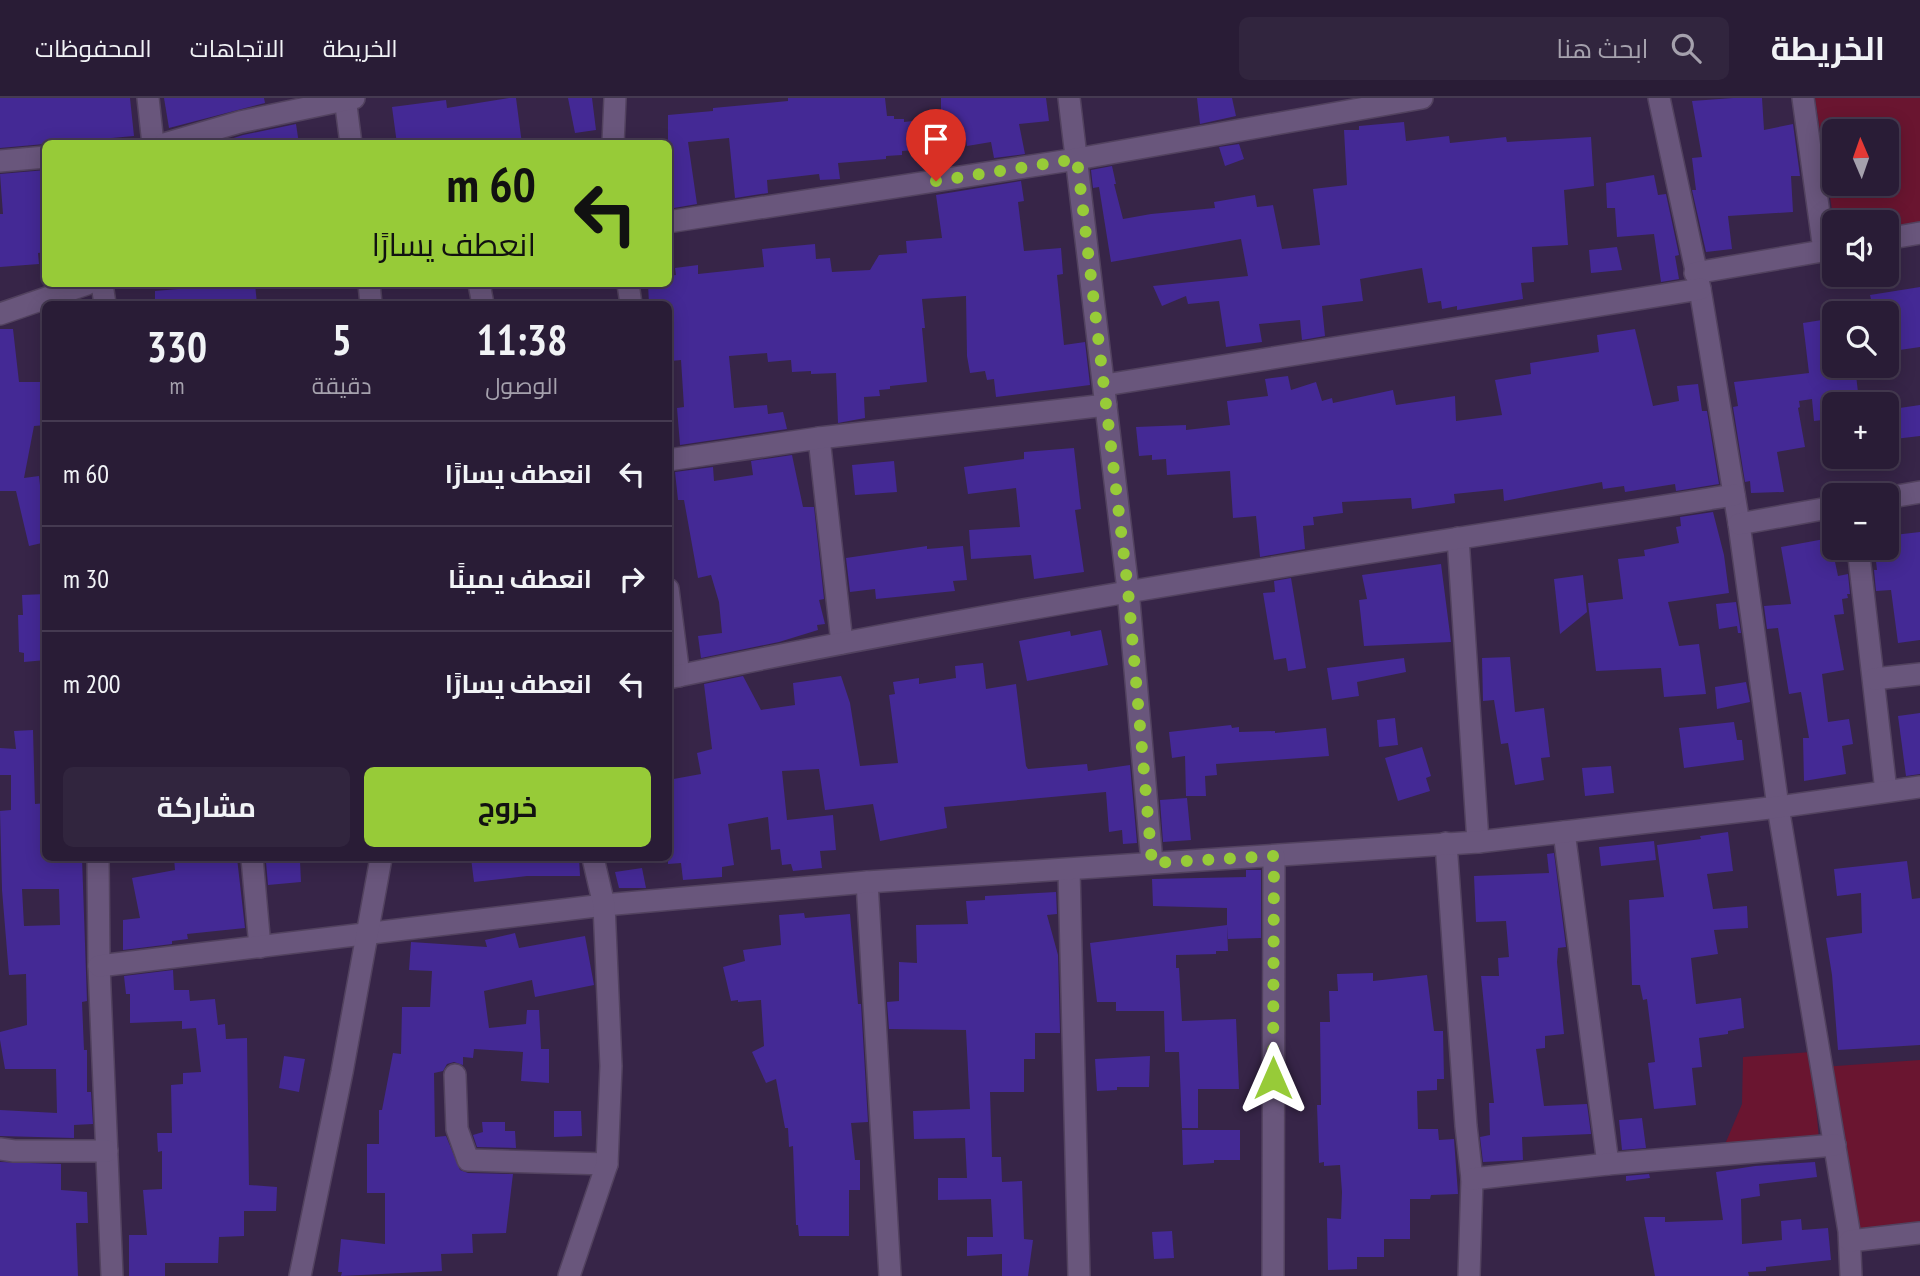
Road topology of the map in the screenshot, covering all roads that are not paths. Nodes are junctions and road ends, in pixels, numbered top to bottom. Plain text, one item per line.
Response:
1 (148, 98) edge
2 (348, 98) edge
3 (615, 98) edge
4 (1069, 98) edge
5 (1422, 98) edge
6 (1659, 98) edge
7 (1803, 98) edge
8 (153, 140) edge
9 (178, 140) edge
10 (351, 140) edge
11 (612, 140) edge
12 (42, 156) edge
13 (1077, 159) junction
14 (0, 161) edge
15 (1822, 210) edge
16 (672, 221) edge
17 (1920, 233) edge
18 (1899, 237) edge
19 (1822, 252) edge
20 (1698, 281) junction
21 (78, 287) edge
22 (0, 314) edge
23 (1105, 395) junction
24 (819, 438) junction
25 (672, 459) edge
26 (1920, 492) edge
27 (1734, 495) junction
28 (1899, 496) edge
29 (1822, 509) edge
30 (1739, 524) junction
31 (1458, 538) junction
32 (1859, 560) edge
33 (1128, 590) junction
34 (842, 643) junction
35 (672, 648) edge
36 (1920, 674) edge
37 (674, 677) edge
38 (1874, 679) junction
39 (1920, 787) edge
40 (1886, 791) junction
41 (1778, 807) junction
42 (1564, 832) junction
43 (1478, 842) junction
44 (1446, 843) junction
45 (1274, 856) junction
46 (98, 861) edge
47 (251, 861) edge
48 (380, 861) edge
49 (594, 861) edge
50 (1152, 863) junction
51 (1069, 870) junction
52 (867, 882) junction
53 (604, 905) junction
54 (367, 933) junction
55 (260, 947) junction
56 (99, 966) junction
57 (455, 1075) dead end
58 (1835, 1145) junction
59 (0, 1149) edge
60 (107, 1151) junction
61 (607, 1164) junction
62 (1608, 1164) junction
63 (1472, 1179) junction
64 (1920, 1233) edge
65 (1850, 1241) junction
66 (112, 1276) edge
67 (300, 1276) edge
68 (569, 1276) edge
69 (890, 1276) edge
70 (1079, 1276) edge
71 (1273, 1276) edge
72 (1469, 1276) edge
73 (1851, 1276) edge

1 - 8 street
2 - 9 street
2 - 10 street
3 - 11 street
4 - 13 street
5 - 13 street
6 - 20 street
7 - 15 street
12 - 14 street
13 - 16 street
13 - 23 street
17 - 18 street
19 - 20 street
20 - 23 street
20 - 27 street
21 - 22 street
23 - 24 street
23 - 33 street
24 - 25 street
24 - 34 street
26 - 28 street
27 - 30 street
27 - 31 street
29 - 30 street
30 - 41 street
31 - 33 street
31 - 43 street
32 - 38 street
33 - 34 street
33 - 50 street
34 - 37 street
35 - 37 street
36 - 38 street
38 - 40 street
39 - 40 street
40 - 41 street
41 - 42 street
41 - 58 street
42 - 43 street
42 - 62 street
43 - 44 street
44 - 45 street
44 - 63 street
45 - 50 street
45 - 71 street
46 - 56 street
47 - 55 street
48 - 54 street
49 - 53 street
50 - 51 street
51 - 52 street
51 - 70 street
52 - 53 street
52 - 69 street
53 - 54 street
53 - 61 street
54 - 55 street
54 - 67 street
55 - 56 street
56 - 60 street
57 - 61 street
58 - 62 street
58 - 65 street
59 - 60 street
60 - 66 street
61 - 68 street
62 - 63 street
63 - 72 street
64 - 65 street
65 - 73 street

